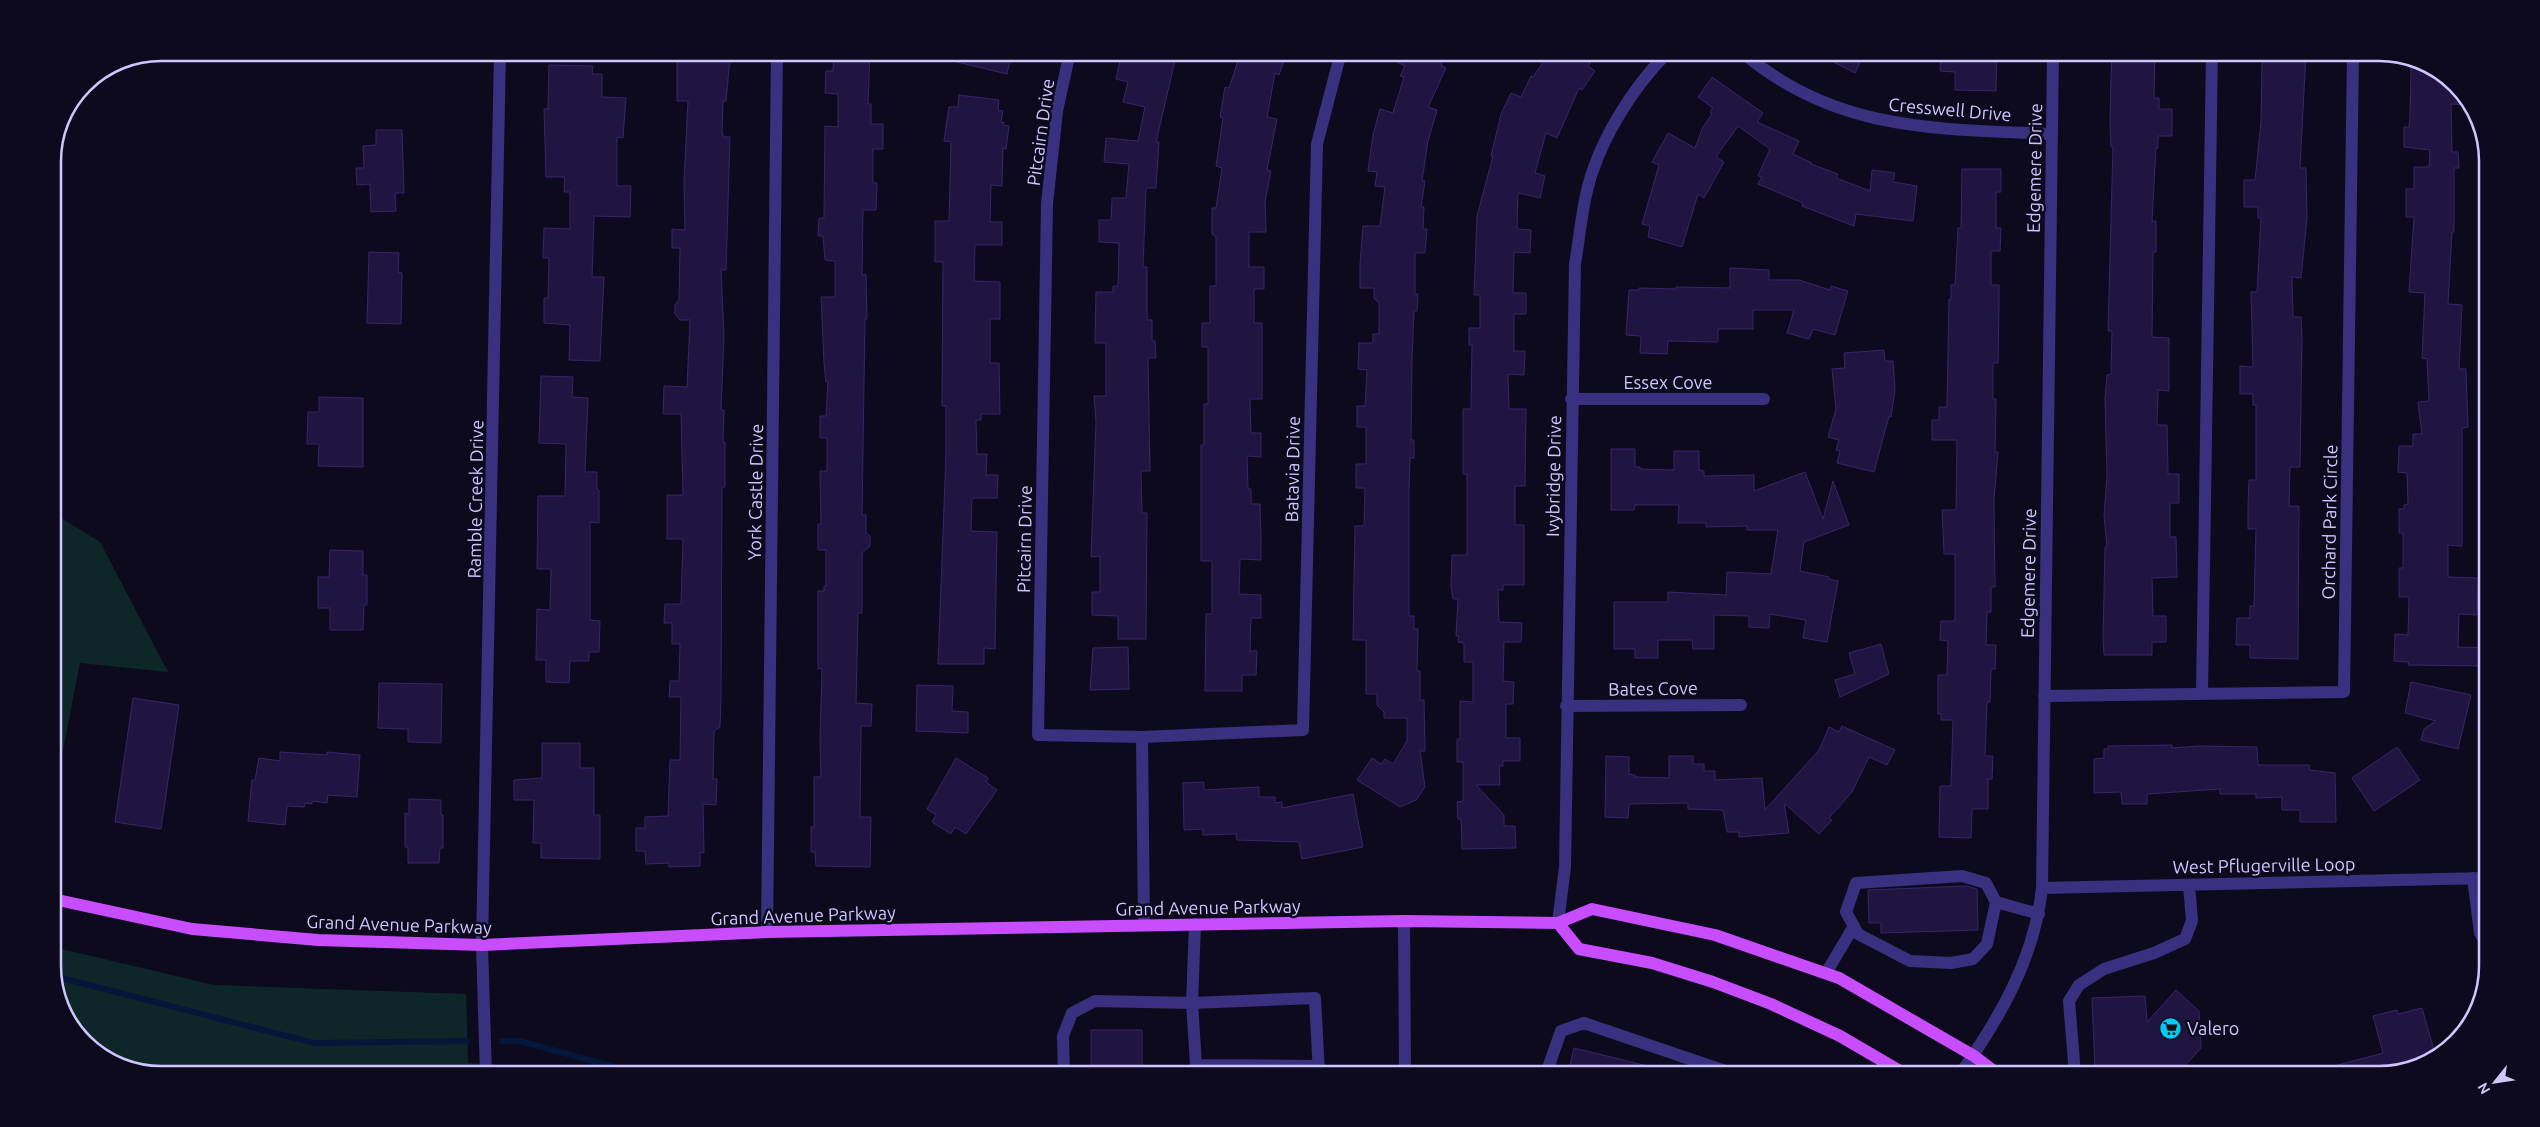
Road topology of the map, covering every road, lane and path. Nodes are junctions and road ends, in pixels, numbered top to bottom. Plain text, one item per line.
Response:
1 (500, 61) edge
2 (777, 61) edge
3 (1068, 61) edge
4 (1339, 61) edge
5 (1661, 61) edge
6 (1752, 61) edge
7 (2053, 61) edge
8 (2212, 61) edge
9 (2353, 61) edge
10 (2052, 134) junction
11 (1571, 399) junction
12 (1764, 399) dead end
13 (2202, 694) junction
14 (2044, 696) junction
15 (1741, 705) dead end
16 (1566, 706) junction
17 (1142, 737) junction
18 (2473, 878) junction
19 (2479, 878) edge
20 (2189, 884) junction
21 (2042, 888) junction
22 (61, 900) edge
23 (1996, 902) junction
24 (2039, 914) junction
25 (1404, 921) junction
26 (1558, 923) junction
27 (1195, 924) junction
28 (1144, 925) junction
29 (2479, 925) edge
30 (1854, 926) junction
31 (767, 932) junction
32 (482, 946) junction
33 (1826, 973) junction
34 (1192, 1003) junction
35 (1974, 1056) junction
36 (486, 1066) edge
37 (1064, 1066) edge
38 (1196, 1066) edge
39 (1319, 1066) edge
40 (1405, 1066) edge
41 (1549, 1066) edge
42 (1710, 1066) edge
43 (1891, 1066) edge
44 (1966, 1066) edge
45 (1987, 1066) edge
46 (2074, 1066) edge

1 - 32 street, Ramble Creek Drive
2 - 31 street, York Castle Drive
3 - 17 street, Pitcairn Drive
4 - 17 street, Batavia Drive
5 - 11 street, Ivybridge Drive
6 - 10 street, Cresswell Drive
7 - 10 street, Edgemere Drive
8 - 13 street
9 - 13 street, Orchard Park Circle
10 - 14 street, Edgemere Drive
11 - 12 street, Essex Cove
11 - 16 street, Ivybridge Drive
13 - 14 street, Orchard Park Circle
14 - 21 street, Edgemere Drive
15 - 16 street, Bates Cove
16 - 26 street, Ivybridge Drive
17 - 28 street
18 - 19 street, West Pflugerville Loop
18 - 20 street, West Pflugerville Loop
18 - 29 street
20 - 21 street, West Pflugerville Loop
20 - 46 street
21 - 24 street, Edgemere Drive
22 - 32 main road, Grand Avenue Parkway
23 - 24 street
23 - 30 street
23 - 30 street
24 - 35 street, Edgemere Drive
25 - 26 main road, Grand Avenue Parkway
25 - 27 main road, Grand Avenue Parkway
25 - 40 street
26 - 33 main road, Grand Avenue Parkway
26 - 43 main road
27 - 28 main road, Grand Avenue Parkway
27 - 34 street
28 - 31 main road, Grand Avenue Parkway
30 - 33 street
31 - 32 main road, Grand Avenue Parkway
32 - 36 street, Ramble Creek Drive
33 - 35 main road, Grand Avenue Parkway
34 - 37 street
34 - 38 street
34 - 39 street
35 - 44 street, Edgemere Drive
35 - 45 main road, Grand Avenue Parkway
41 - 42 street

